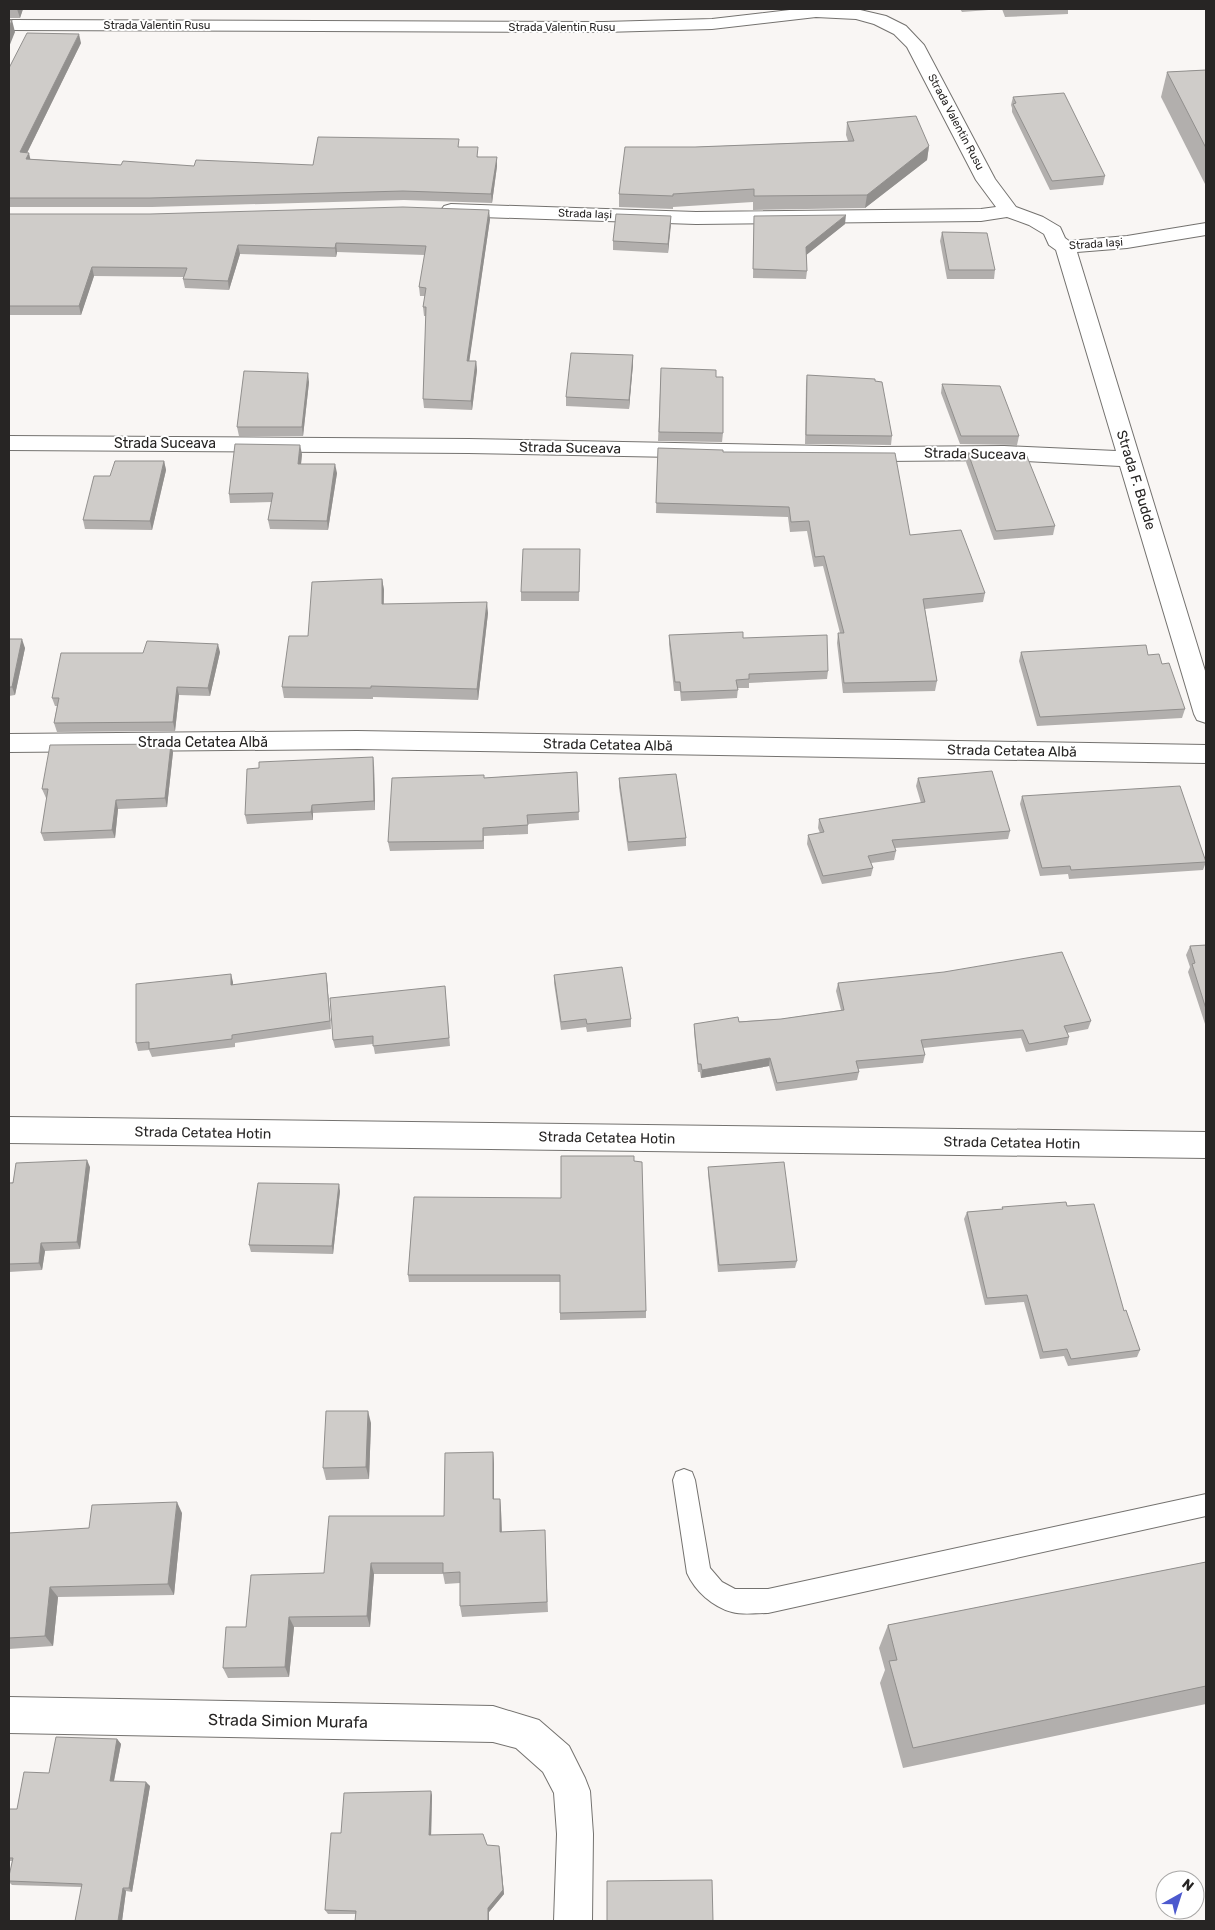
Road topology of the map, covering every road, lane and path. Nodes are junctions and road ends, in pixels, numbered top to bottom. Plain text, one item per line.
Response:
1 (47, 17) edge
2 (9, 26) edge
3 (433, 209) edge
4 (1009, 211) junction
5 (1206, 229) edge
6 (1065, 247) junction
7 (9, 442) edge
8 (1130, 459) junction
9 (1206, 714) edge
10 (9, 743) edge
11 (1206, 754) edge
12 (9, 1130) edge
13 (1206, 1145) edge
14 (684, 1480) dead end
15 (1206, 1505) edge
16 (9, 1716) edge
17 (573, 1921) edge

1 - 2 street, Strada Valentin Rusu
1 - 4 street, Strada Valentin Rusu
3 - 4 street, Strada Iași
4 - 6 street, Strada Iași
5 - 6 street, Strada Iași
6 - 8 street, Strada F. Budde
7 - 8 street, Strada Suceava
8 - 9 street, Strada F. Budde
10 - 11 street, Strada Cetatea Albă
12 - 13 street, Strada Cetatea Hotin
14 - 15 lane
16 - 17 street, Strada Simion Murafa

